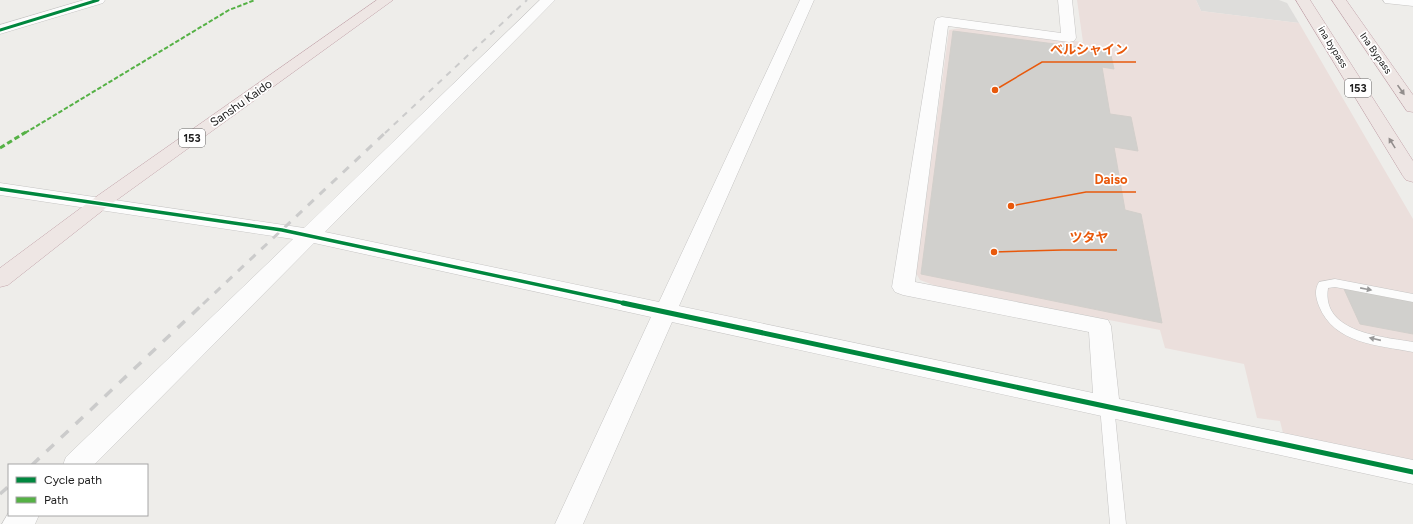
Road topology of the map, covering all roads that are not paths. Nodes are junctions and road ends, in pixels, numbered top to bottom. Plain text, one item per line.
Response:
1 (98, 0) edge
2 (386, 0) edge
3 (548, 0) edge
4 (806, 0) edge
5 (1065, 0) edge
6 (1303, 0) edge
7 (1339, 0) edge
8 (1390, 0) edge
9 (1413, 2) edge
10 (0, 30) edge
11 (1413, 106) edge
12 (1413, 176) edge
13 (0, 189) edge
14 (100, 203) junction
15 (309, 236) junction
16 (0, 279) edge
17 (1413, 298) edge
18 (665, 312) junction
19 (1413, 347) edge
20 (1107, 406) junction
21 (77, 464) edge
22 (1413, 472) edge
23 (24, 516) edge
24 (16, 524) edge
25 (569, 524) edge
26 (1118, 524) edge

1 - 10 street
2 - 14 highway, Sanshu Kaido / 153
3 - 15 street
4 - 18 street
5 - 20 street
12 -> 6 highway, ina bypass / 153
7 -> 11 highway, Ina Bypass
8 - 9 street
13 - 14 street
14 - 15 street
14 - 16 highway, Sanshu Kaido / 153
15 - 18 street
15 - 21 street
19 -> 17 lane
18 - 20 street
18 - 25 street
20 - 22 street
20 - 26 lane
23 - 24 street

